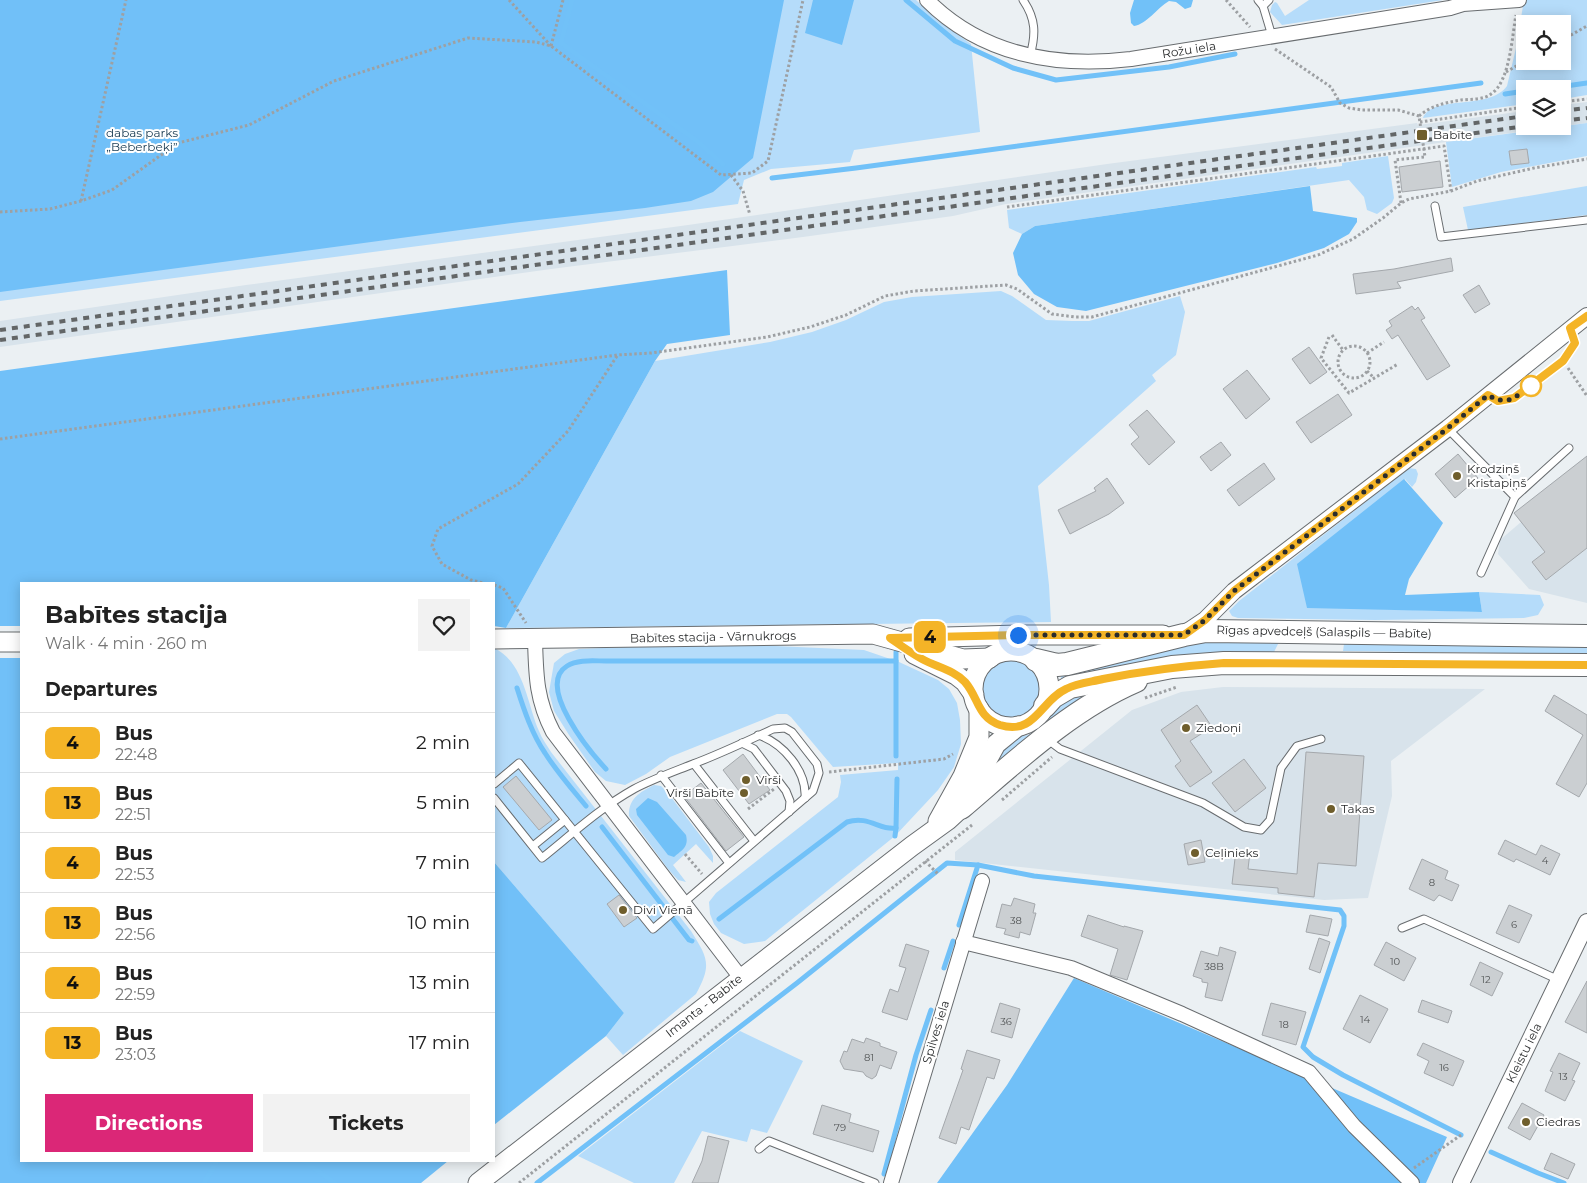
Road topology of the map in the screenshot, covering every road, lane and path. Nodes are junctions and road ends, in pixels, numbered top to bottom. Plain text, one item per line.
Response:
1 (126, 0) edge
2 (509, 0) edge
3 (563, 0) edge
4 (803, 0) edge
5 (927, 0) edge
6 (1024, 0) edge
7 (1226, 0) edge
8 (1258, 0) edge
9 (1269, 0) edge
10 (1519, 1) edge
11 (1464, 2) edge
12 (1263, 6) junction
13 (1587, 26) edge
14 (1571, 35) edge
15 (1267, 37) junction
16 (551, 46) junction
17 (1030, 56) junction
18 (1516, 66) edge
19 (1505, 73) junction
20 (1587, 98) edge
21 (1571, 101) edge
22 (1516, 108) edge
23 (1419, 116) junction
24 (1420, 122) junction
25 (1423, 148) junction
26 (1587, 159) edge
27 (731, 175) junction
28 (1451, 191) junction
29 (81, 201) junction
30 (1400, 203) junction
31 (1435, 206) dead end
32 (1006, 207) dead end
33 (0, 212) edge
34 (750, 215) dead end
35 (1587, 220) edge
36 (1587, 316) edge
37 (1570, 328) junction
38 (1384, 342) dead end
39 (1343, 350) junction
40 (1368, 353) junction
41 (617, 355) junction
42 (1563, 361) junction
43 (1398, 364) dead end
44 (1367, 371) junction
45 (1374, 378) junction
46 (1488, 395) junction
47 (1587, 396) edge
48 (1448, 428) junction
49 (0, 439) edge
50 (1570, 448) dead end
51 (1515, 497) junction
52 (1481, 573) dead end
53 (479, 582) edge
54 (495, 585) edge
55 (1184, 635) junction
56 (1587, 636) edge
57 (890, 638) junction
58 (495, 639) edge
59 (535, 639) junction
60 (0, 642) edge
61 (20, 642) edge
62 (990, 658) junction
63 (1036, 660) junction
64 (1587, 665) edge
65 (1175, 677) junction
66 (1136, 701) dead end
67 (977, 702) junction
68 (1045, 706) junction
69 (1018, 726) junction
70 (758, 735) junction
71 (1321, 739) dead end
72 (742, 742) junction
73 (1053, 744) junction
74 (971, 756) junction
75 (694, 764) junction
76 (818, 773) junction
77 (661, 775) junction
78 (1008, 781) junction
79 (495, 783) edge
80 (781, 785) junction
81 (805, 798) junction
82 (495, 799) edge
83 (1001, 801) dead end
84 (609, 804) junction
85 (748, 809) dead end
86 (789, 812) junction
87 (970, 813) junction
88 (565, 820) junction
89 (932, 830) junction
90 (575, 831) junction
91 (754, 841) junction
92 (533, 846) junction
93 (685, 854) dead end
94 (729, 863) junction
95 (933, 868) dead end
96 (939, 875) dead end
97 (982, 881) dead end
98 (709, 882) junction
99 (684, 904) junction
100 (1587, 922) edge
101 (1402, 928) dead end
102 (963, 942) junction
103 (741, 978) junction
104 (1559, 980) junction
105 (1461, 1135) dead end
106 (759, 1149) dead end
107 (1408, 1179) edge
108 (478, 1183) edge
109 (519, 1183) edge
110 (875, 1183) edge
111 (891, 1183) edge
112 (1461, 1183) edge

1 - 29 path
2 - 16 path
3 - 16 path
4 - 27 path
5 - 17 street, Rožu iela
6 - 17 lane
7 - 15 path
8 - 12 lane
9 - 12 lane
10 - 11 street, Rožu iela
10 - 19 path
11 - 15 street, Rožu iela
12 - 15 lane
13 - 14 path
15 - 17 street, Rožu iela
15 - 23 path
16 - 27 path
16 - 29 path
18 - 19 path
19 - 23 path
20 - 21 path
22 - 24 path
23 - 24 path
24 - 25 path
25 - 28 path
25 - 30 path
25 - 32 path
26 - 28 path
27 - 34 path
28 - 30 path
29 - 33 path
30 - 41 path
31 - 35 lane
36 - 37 street
37 - 42 lane
37 - 46 street
38 - 40 path
39 - 40 path
39 - 44 path
39 - 45 path
40 - 44 path
41 - 49 path
41 - 53 path
42 - 46 lane
42 - 47 path
43 - 45 path
44 - 45 path
46 - 48 street
48 - 51 lane
48 - 55 street
50 - 51 lane
51 - 52 lane
54 - 59 path
55 - 56 highway, Rīgas apvedceļš (Salaspils — Babīte)
55 - 57 main road
55 - 63 highway, Rīgas apvedceļš (Salaspils — Babīte)
57 - 59 main road, Babītes stacija - Vārnukrogs
57 - 62 main road, Babītes stacija - Vārnukrogs
57 - 67 main road, Babītes stacija - Vārnukrogs
58 - 59 main road, Babītes stacija - Vārnukrogs
59 - 84 street
60 - 61 main road
62 - 63 main road
62 - 67 main road
63 - 68 main road
64 - 65 highway
65 - 66 path
65 - 68 highway
65 - 73 highway
67 - 69 main road
67 - 74 main road, Imanta - Babīte
68 - 69 main road
69 - 87 main road, Imanta - Babīte
70 - 72 lane
70 - 76 lane
70 - 81 lane
71 - 73 lane
72 - 75 lane
72 - 80 lane
73 - 78 highway
73 - 78 path
74 - 76 path
74 - 89 main road, Imanta - Babīte
75 - 77 lane
75 - 91 lane
76 - 81 lane
77 - 84 lane
77 - 94 lane
78 - 83 path
78 - 87 highway
79 - 88 lane
80 - 85 path
80 - 86 lane
81 - 86 lane
82 - 92 lane
84 - 90 lane
84 - 99 street
86 - 91 lane
87 - 89 main road, Imanta - Babīte
87 - 109 path
88 - 90 lane
88 - 92 lane
89 - 103 main road, Imanta - Babīte
90 - 92 lane
90 - 99 lane
91 - 94 lane
93 - 98 path
94 - 98 lane
95 - 96 path
97 - 102 street, Spilves iela
98 - 99 lane
99 - 103 street
100 - 104 street, Kleistu iela
101 - 104 lane
102 - 107 street
102 - 111 street, Spilves iela
103 - 108 main road, Imanta - Babīte
104 - 112 street, Kleistu iela
105 - 107 path
106 - 110 lane

